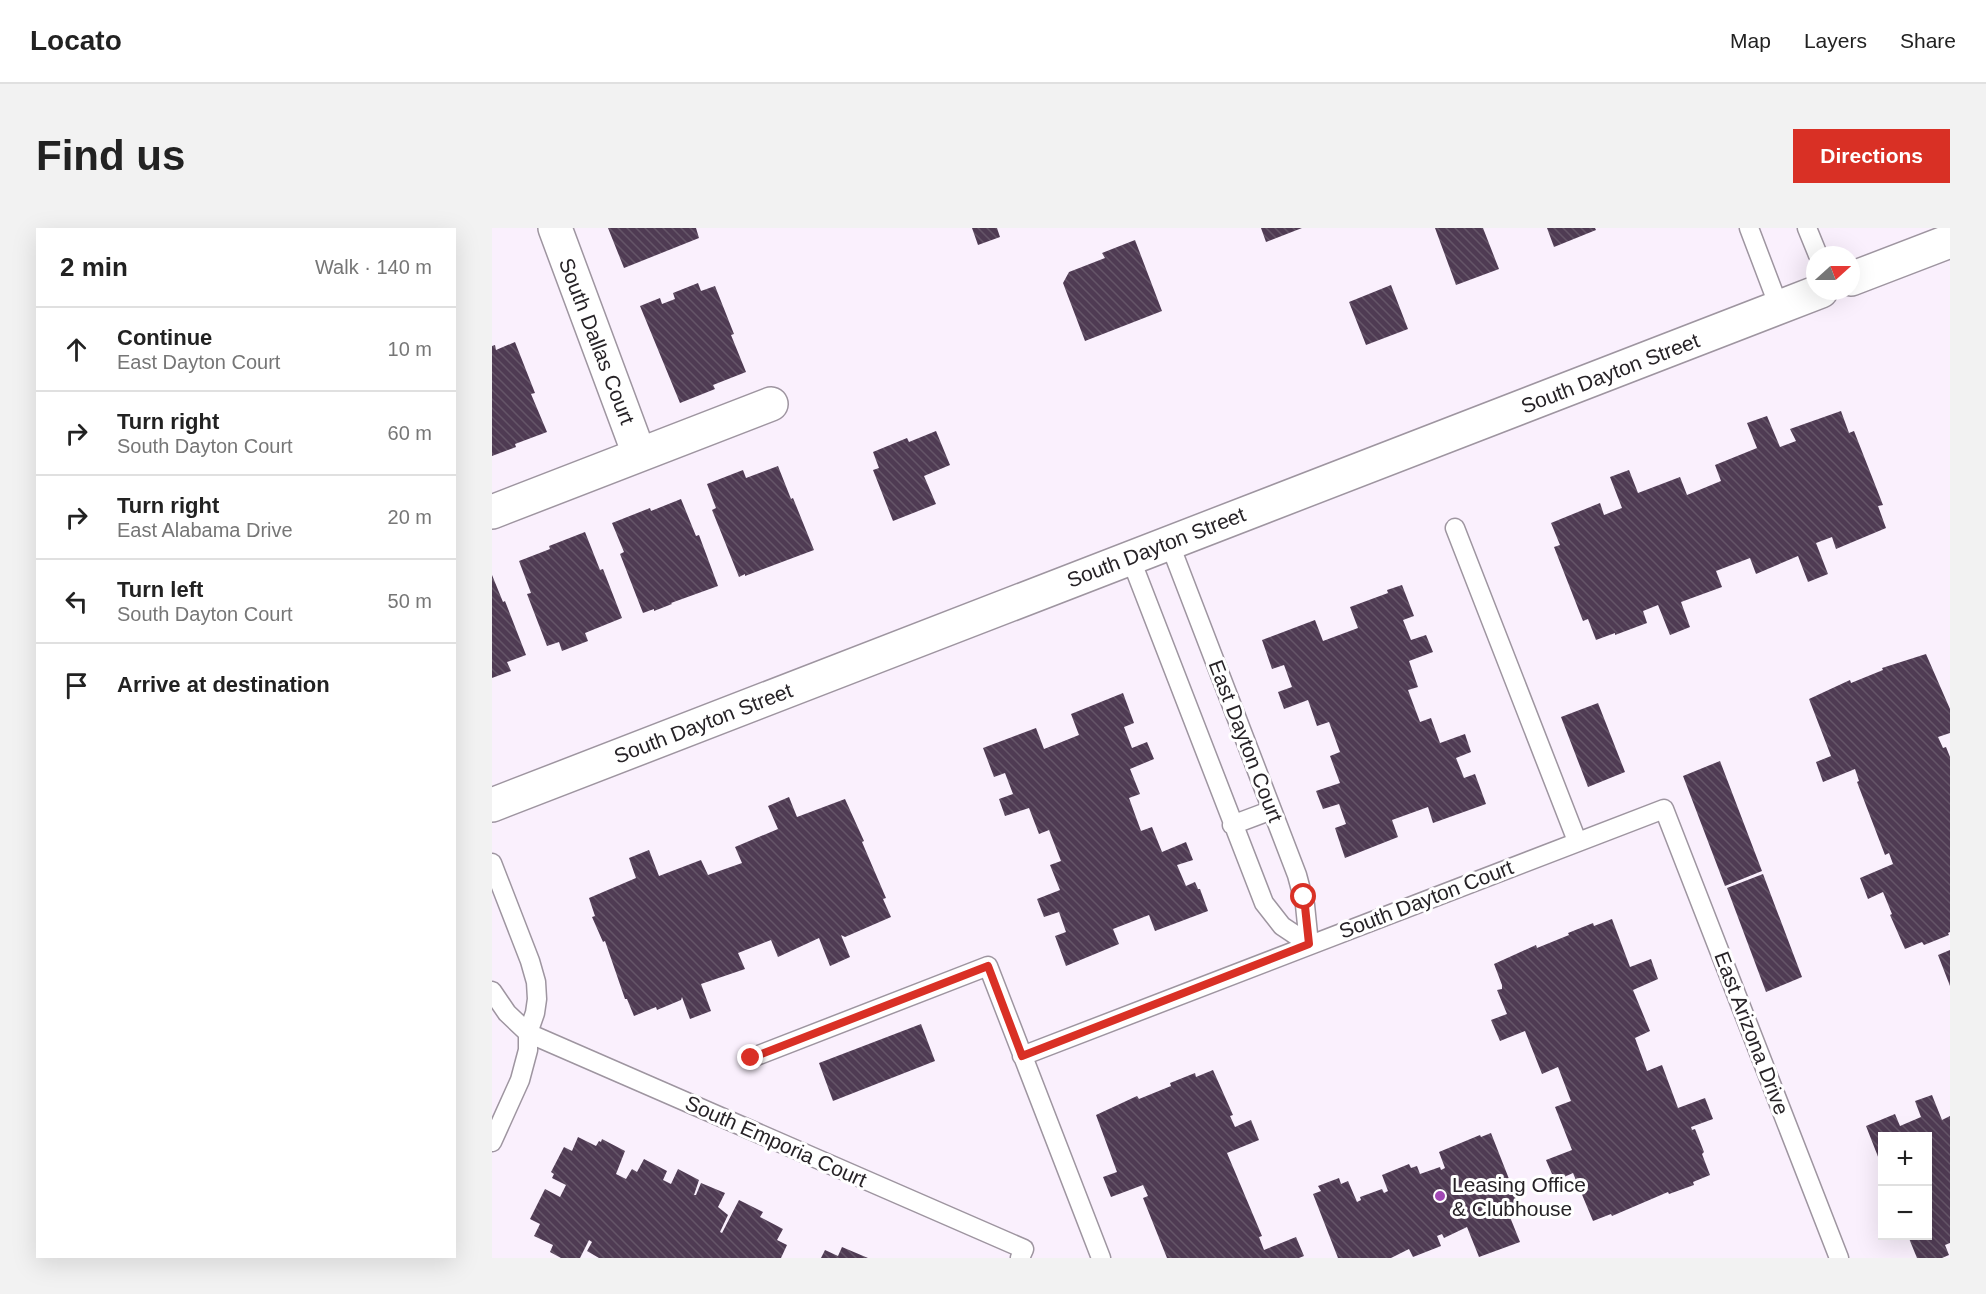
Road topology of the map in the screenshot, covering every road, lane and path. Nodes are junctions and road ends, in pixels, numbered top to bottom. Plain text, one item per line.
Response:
1 (555, 228) edge
2 (1749, 228) edge
3 (1807, 228) edge
4 (1950, 241) edge
5 (1814, 246) edge
6 (1860, 276) edge
7 (1806, 297) edge
8 (1779, 307) junction
9 (771, 404) dead end
10 (639, 454) junction
11 (492, 512) edge
12 (1455, 528) dead end
13 (1169, 542) junction
14 (1130, 557) junction
15 (492, 806) edge
16 (1664, 808) joint
17 (1272, 810) junction
18 (1232, 825) junction
19 (1577, 841) junction
20 (492, 863) edge
21 (1309, 944) junction
22 (492, 991) edge
23 (528, 1033) junction
24 (1022, 1056) junction
25 (751, 1058) dead end
26 (492, 1142) edge
27 (1022, 1254) edge
28 (1101, 1258) edge
29 (1839, 1258) edge

1 - 10 street, South Dallas Court
2 - 8 lane
3 - 5 lane
4 - 6 street
7 - 8 street, South Dayton Street
8 - 13 street, South Dayton Street
9 - 10 street
10 - 11 street
12 - 19 lane
13 - 14 street, South Dayton Street
13 - 17 lane, East Dayton Court
14 - 15 street, South Dayton Street
14 - 18 lane
16 - 19 lane, South Dayton Court
16 - 29 lane, East Arizona Drive
17 - 18 lane
17 - 21 lane, East Dayton Court
18 - 21 lane
19 - 21 lane, South Dayton Court
20 - 23 lane
21 - 24 lane, South Dayton Court
22 - 23 lane
23 - 26 lane
23 - 27 lane, South Emporia Court
24 - 25 lane
24 - 28 lane

